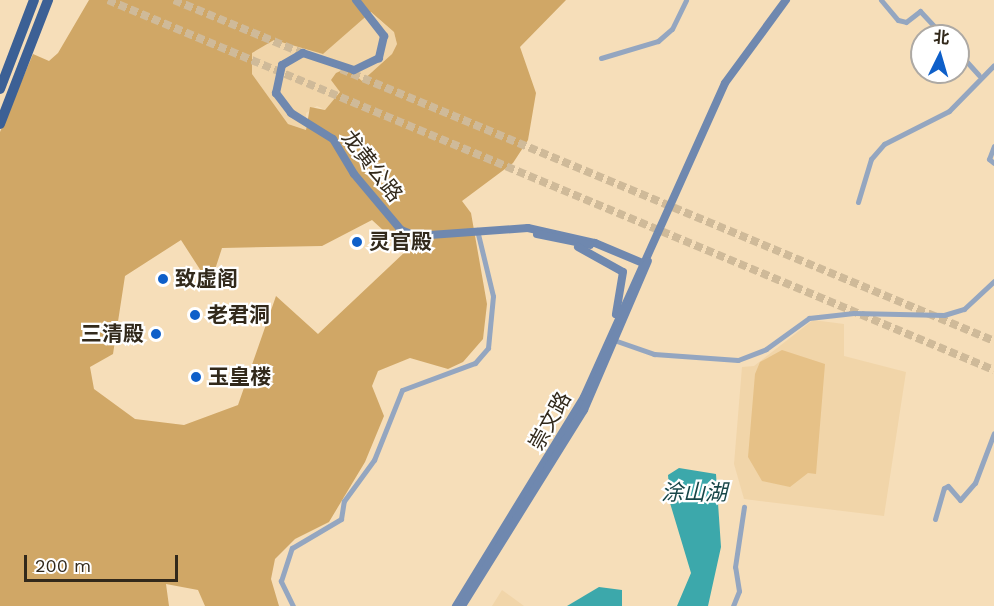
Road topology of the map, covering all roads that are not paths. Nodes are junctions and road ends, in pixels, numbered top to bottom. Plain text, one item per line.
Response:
1 (34, 0) edge
2 (48, 0) edge
3 (356, 0) edge
4 (686, 0) edge
5 (786, 0) edge
6 (881, 0) edge
7 (932, 24) edge
8 (601, 58) dead end
9 (970, 65) edge
10 (994, 65) edge
11 (979, 75) junction
12 (0, 89) edge
13 (0, 124) edge
14 (994, 146) edge
15 (994, 163) edge
16 (858, 202) dead end
17 (476, 228) junction
18 (567, 239) junction
19 (644, 265) junction
20 (994, 281) edge
21 (612, 340) junction
22 (994, 433) edge
23 (744, 507) dead end
24 (936, 519) dead end
25 (293, 606) edge
26 (456, 606) edge
27 (462, 606) edge
28 (733, 606) edge

1 - 12 highway
2 - 13 highway
3 - 17 main road, 龙黄公路
4 - 8 street
5 - 19 main road, 崇文路
6 - 7 street
9 - 11 street
10 - 11 street
11 - 16 street
14 - 15 street
17 - 18 main road, 龙黄公路
17 - 25 street
18 - 19 main road, 龙黄公路
18 - 21 main road
19 - 21 main road, 崇文路
20 - 21 street
21 - 26 main road, 崇文路
21 - 27 main road, 崇文路
22 - 24 street
23 - 28 street

